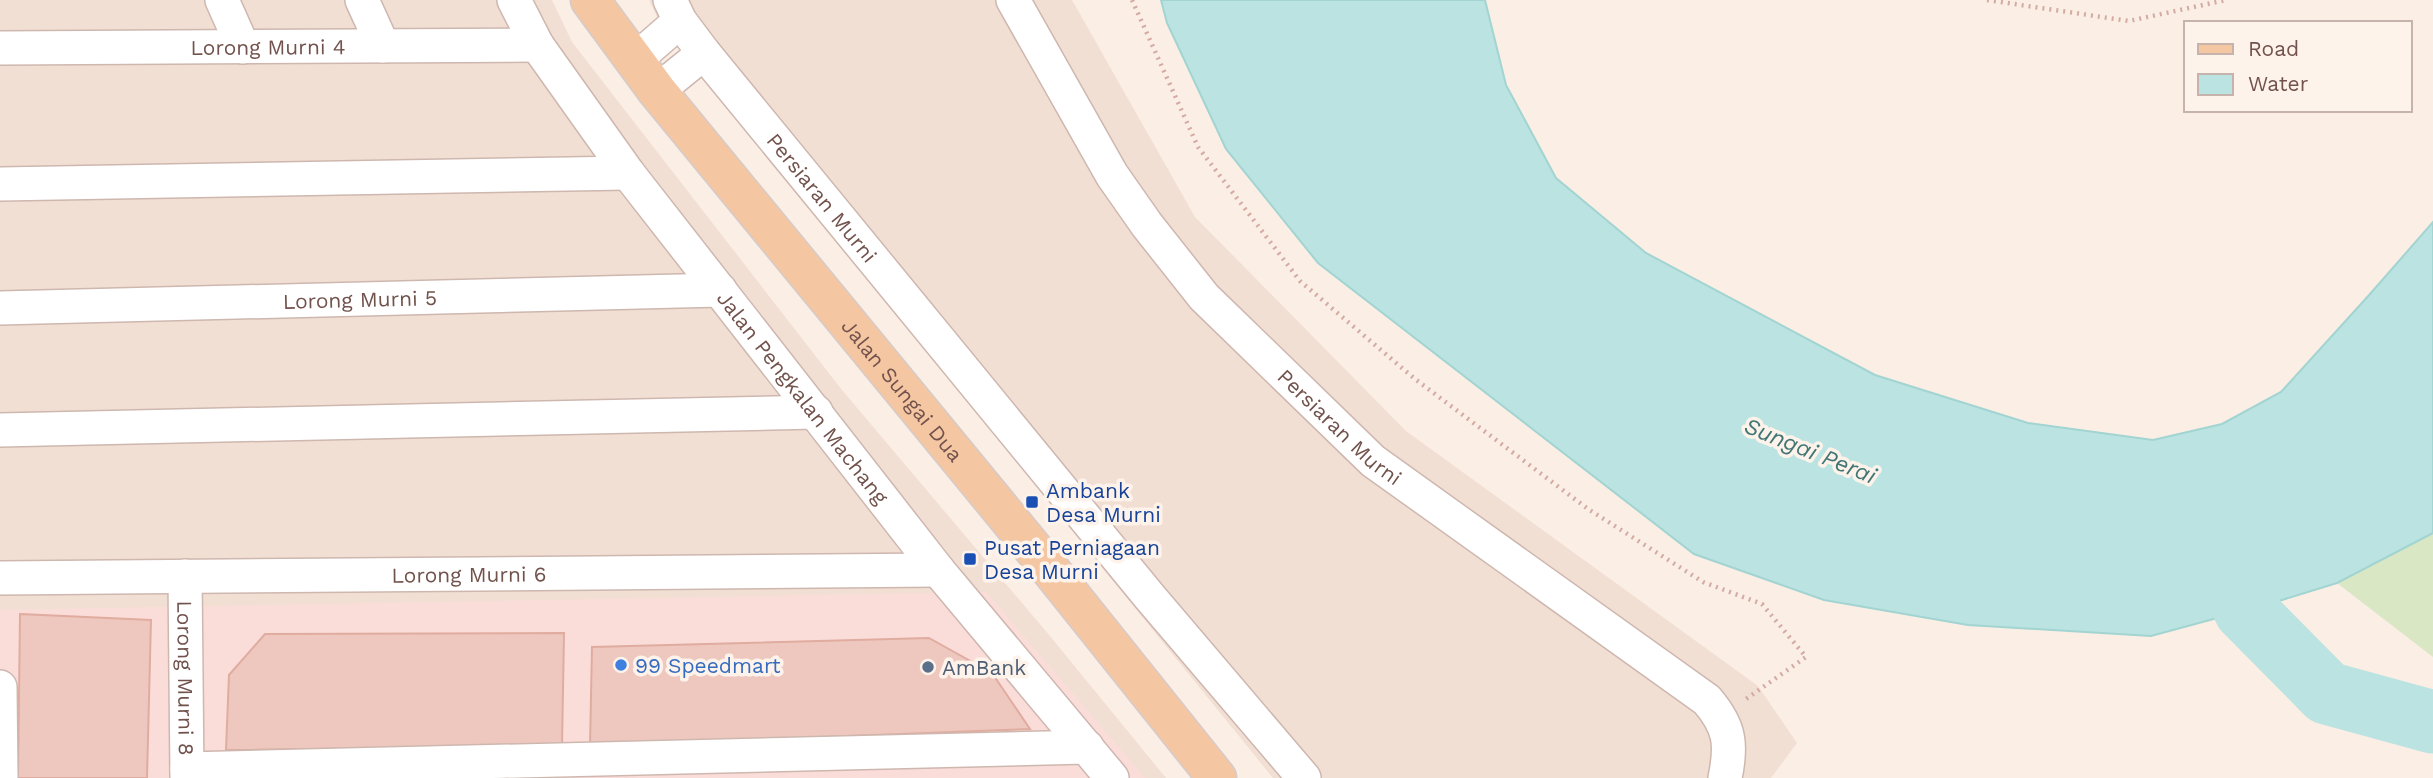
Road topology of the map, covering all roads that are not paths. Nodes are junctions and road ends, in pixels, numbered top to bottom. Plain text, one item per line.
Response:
1 (222, 0) edge
2 (362, 0) edge
3 (514, 0) edge
4 (590, 0) edge
5 (1013, 0) edge
6 (675, 10) edge
7 (537, 44) junction
8 (383, 46) junction
9 (243, 47) junction
10 (0, 48) edge
11 (704, 53) junction
12 (634, 61) junction
13 (657, 91) junction
14 (628, 173) junction
15 (0, 184) edge
16 (720, 290) junction
17 (0, 309) edge
18 (816, 412) junction
19 (0, 430) edge
20 (938, 570) junction
21 (185, 576) junction
22 (0, 578) edge
23 (0, 687) edge
24 (1087, 747) junction
25 (187, 774) edge
26 (1, 778) edge
27 (1112, 778) edge
28 (1217, 778) edge
29 (1304, 778) edge
30 (1725, 778) edge

1 - 9 street
2 - 8 street
3 - 7 street, Jalan Pengkalan Machang
4 - 12 main road, Jalan Sungai Dua
5 - 30 street, Persiaran Murni
6 - 11 street, Persiaran Murni
6 - 12 street
7 - 8 street, Lorong Murni 4
7 - 14 street, Jalan Pengkalan Machang
8 - 9 street, Lorong Murni 4
9 - 10 street, Lorong Murni 4
11 - 13 street
11 - 29 street, Persiaran Murni
12 - 13 main road, Jalan Sungai Dua
13 - 28 main road, Jalan Sungai Dua
14 - 15 street
14 - 16 street, Jalan Pengkalan Machang
16 - 17 street, Lorong Murni 5
16 - 18 street, Jalan Pengkalan Machang
18 - 19 street
18 - 20 street, Jalan Pengkalan Machang
20 - 21 street, Lorong Murni 6
20 - 24 street, Jalan Pengkalan Machang
21 - 22 street, Lorong Murni 6
21 - 25 street, Lorong Murni 8
23 - 26 street
24 - 25 street
24 - 27 street, Jalan Pengkalan Machang

